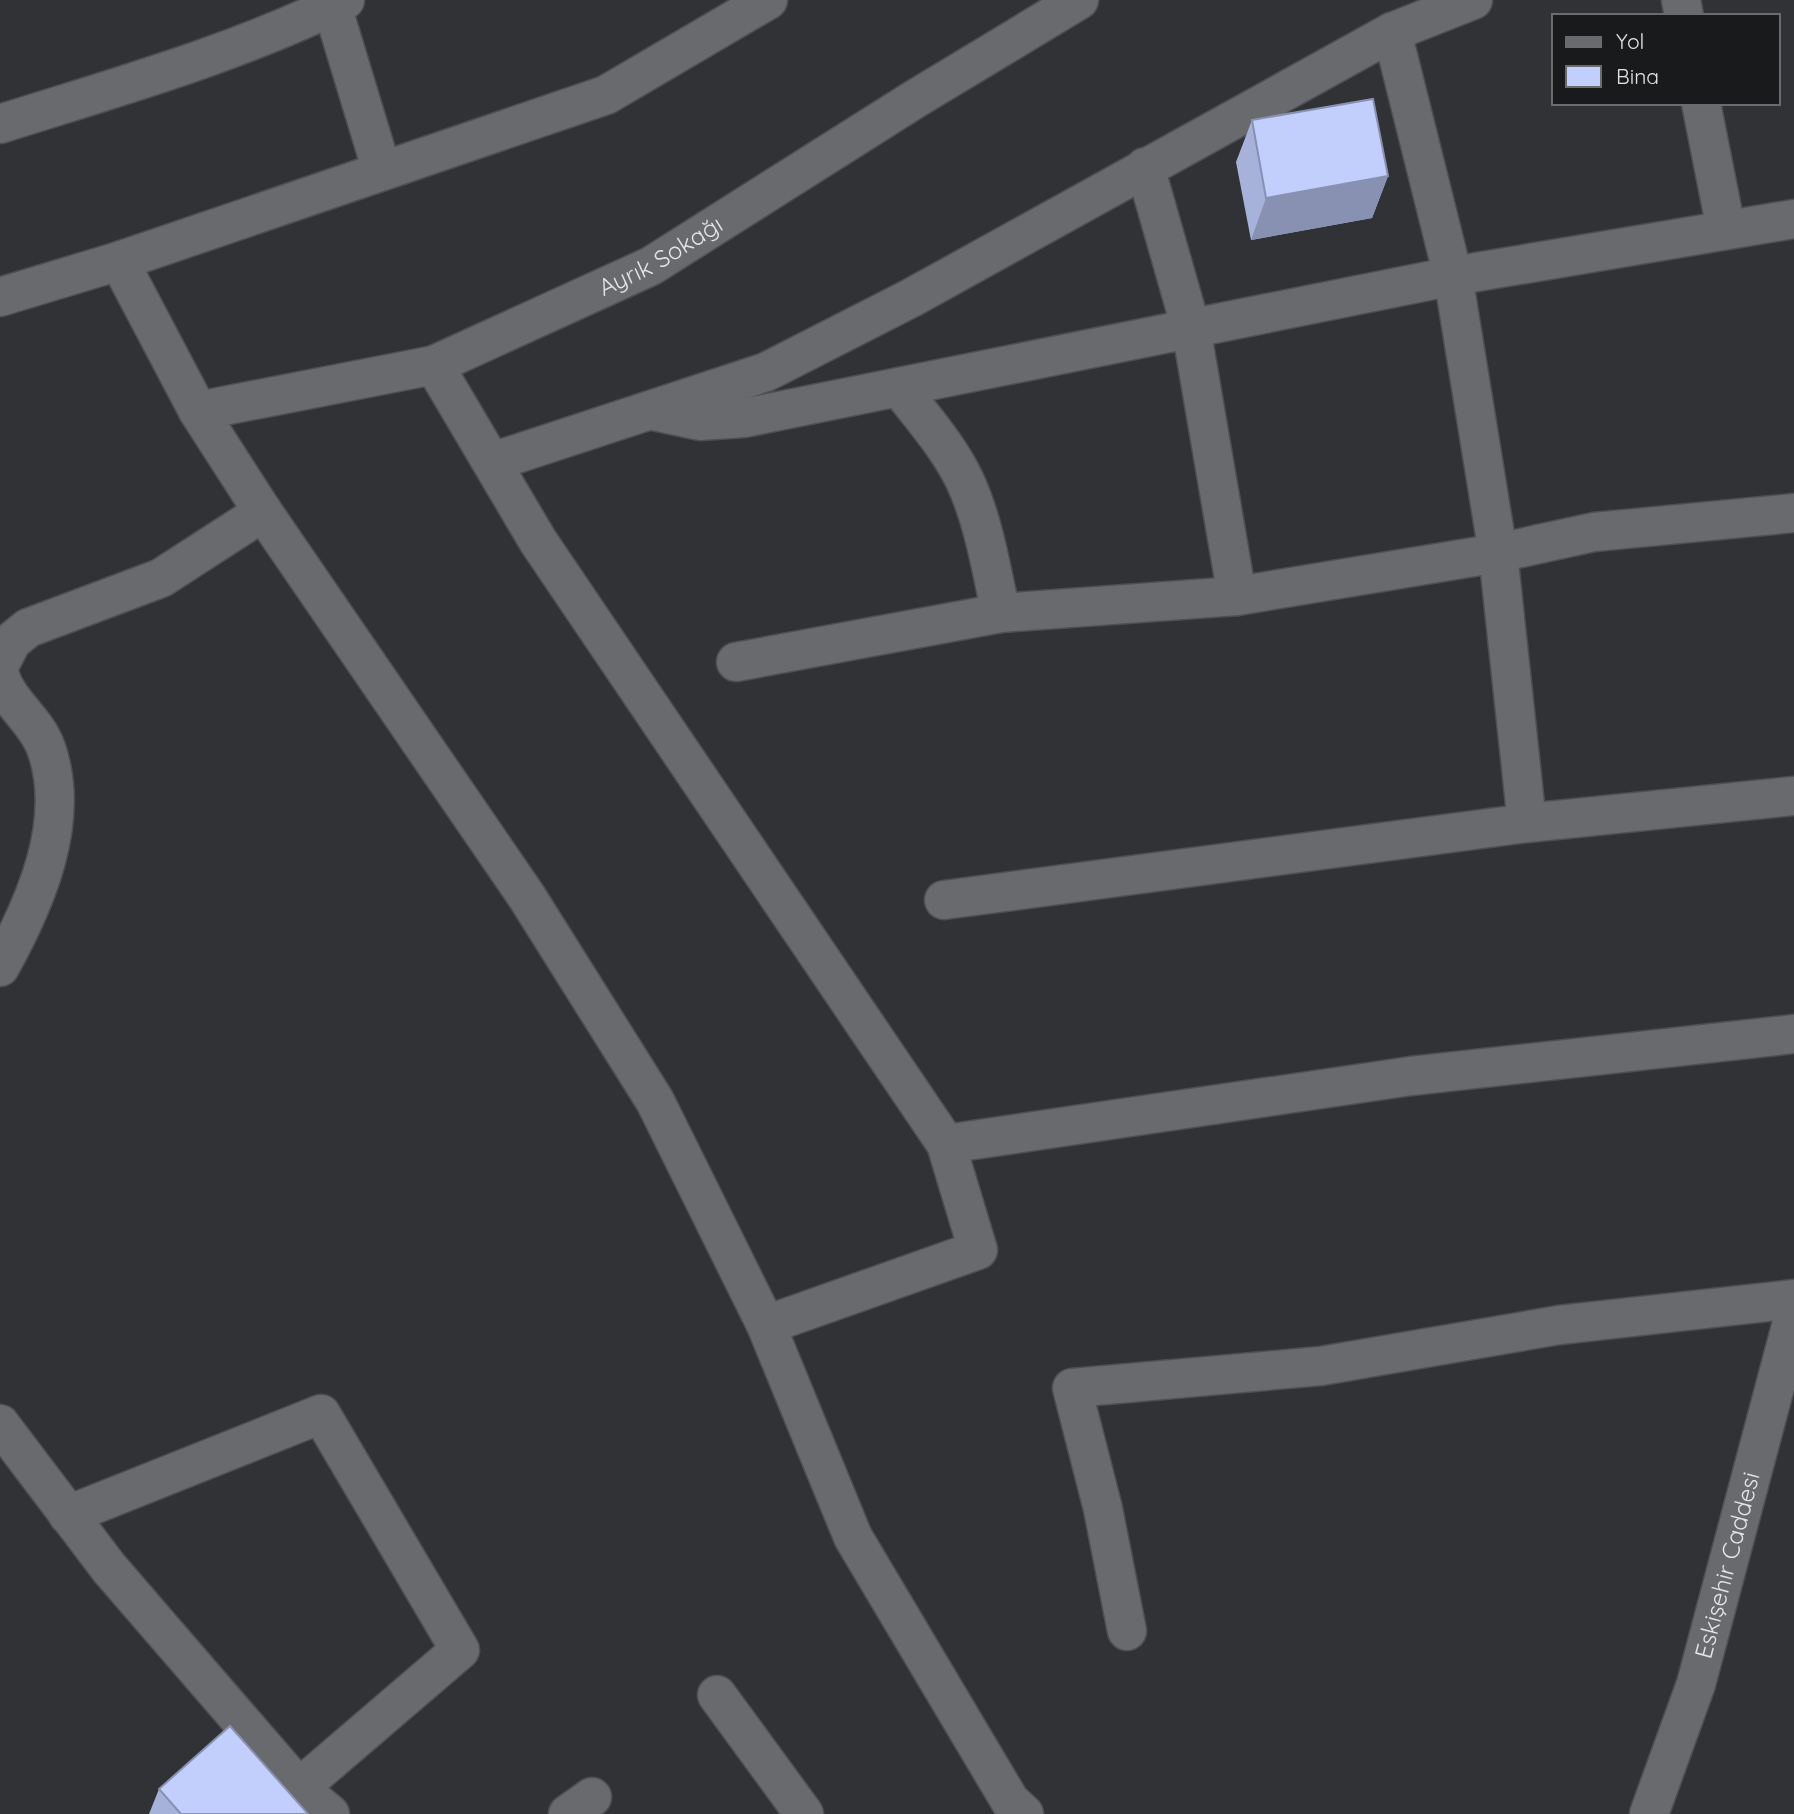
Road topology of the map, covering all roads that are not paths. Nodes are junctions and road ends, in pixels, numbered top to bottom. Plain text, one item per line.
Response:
1 (768, 0) edge
2 (1079, 0) edge
3 (1473, 0) edge
4 (339, 3) edge
5 (1392, 32) junction
6 (1701, 105) edge
7 (0, 124) edge
8 (1145, 167) junction
9 (382, 171) junction
10 (1794, 219) edge
11 (1726, 229) junction
12 (119, 261) junction
13 (1453, 276) junction
14 (0, 297) edge
15 (1191, 328) junction
16 (434, 365) junction
17 (899, 387) junction
18 (198, 411) junction
19 (653, 411) junction
20 (492, 463) junction
21 (262, 512) junction
22 (1794, 513) edge
23 (1498, 553) junction
24 (1237, 596) junction
25 (1001, 613) junction
26 (736, 662) dead end
27 (0, 664) edge
28 (0, 676) edge
29 (1794, 796) edge
30 (1527, 823) junction
31 (943, 900) dead end
32 (0, 967) edge
33 (1794, 1034) edge
34 (946, 1144) junction
35 (1794, 1299) edge
36 (1794, 1315) edge
37 (765, 1325) junction
38 (0, 1424) edge
39 (68, 1515) junction
40 (1127, 1631) dead end
41 (718, 1696) dead end
42 (299, 1788) junction
43 (330, 1814) edge
44 (804, 1814) edge
45 (1024, 1814) edge
46 (1649, 1814) edge

1 - 9 street
2 - 16 street, Ayrık Sokağı
3 - 5 street
4 - 7 street
4 - 9 street
5 - 8 street
5 - 13 street
6 - 11 street
8 - 15 street
8 - 19 street
9 - 12 street
10 - 11 street
11 - 13 street
12 - 14 street
12 - 18 street
13 - 15 street
13 - 23 street
15 - 17 street
15 - 24 street
16 - 18 street, Ayrık Sokağı
16 - 20 street
17 - 19 street
17 - 25 street
18 - 21 street
19 - 20 street
20 - 34 street
21 - 27 street
21 - 37 street
22 - 23 street
23 - 24 street
23 - 30 street
24 - 25 street
25 - 26 street
28 - 32 street
29 - 30 street
30 - 31 street
33 - 34 street
34 - 37 street
35 - 40 street
36 - 46 street, Eskişehir Caddesi
37 - 45 street
38 - 39 street
39 - 42 street
39 - 42 street
41 - 44 street
42 - 43 street

